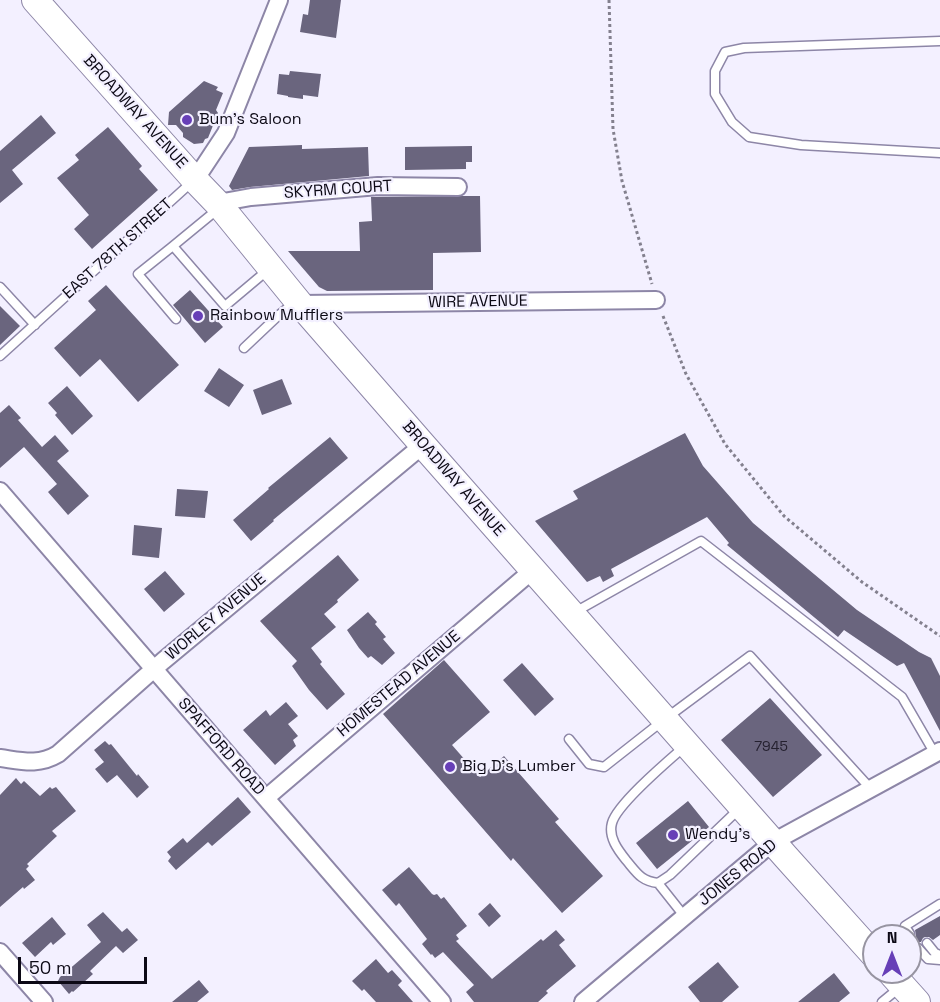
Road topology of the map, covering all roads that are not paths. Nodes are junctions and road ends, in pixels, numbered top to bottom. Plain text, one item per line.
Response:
1 (35, 0) edge
2 (279, 0) edge
3 (940, 41) edge
4 (940, 153) edge
5 (195, 180) junction
6 (458, 187) dead end
7 (219, 205) junction
8 (173, 246) junction
9 (270, 267) junction
10 (0, 287) edge
11 (656, 300) road end
12 (298, 302) junction
13 (176, 319) dead end
14 (35, 325) junction
15 (244, 348) dead end
16 (0, 356) edge
17 (423, 445) junction
18 (0, 491) edge
19 (533, 570) junction
20 (572, 614) junction
21 (154, 669) junction
22 (664, 719) junction
23 (569, 739) dead end
24 (687, 745) junction
25 (938, 752) edge
26 (0, 759) edge
27 (871, 789) junction
28 (266, 798) junction
29 (742, 806) junction
30 (773, 842) junction
31 (658, 883) junction
32 (939, 907) edge
33 (927, 912) junction
34 (685, 916) junction
35 (914, 920) junction
36 (932, 921) dead end
37 (907, 924) edge
38 (916, 924) edge
39 (862, 942) edge
40 (927, 943) dead end
41 (0, 952) edge
42 (922, 952) edge
43 (940, 955) edge
44 (940, 960) edge
45 (903, 986) edge
46 (44, 1002) edge
47 (442, 1002) edge
48 (583, 1002) edge
49 (882, 1002) edge

1 - 5 main road, BROADWAY AVENUE
2 - 5 street, EAST 78TH STREET
3 - 4 lane
5 - 7 main road, BROADWAY AVENUE
5 - 14 lane, EAST 78TH STREET
6 - 7 street, SKYRM COURT
7 - 8 lane
7 - 9 main road, BROADWAY AVENUE
8 - 9 lane
8 - 13 lane
9 - 12 main road, BROADWAY AVENUE
10 - 14 lane
11 - 12 street, WIRE AVENUE
12 - 15 lane
12 - 17 main road, BROADWAY AVENUE
14 - 16 lane, EAST 78TH STREET
17 - 19 main road, BROADWAY AVENUE
17 - 21 street, WORLEY AVENUE
18 - 21 street, SPAFFORD ROAD
19 - 20 main road, BROADWAY AVENUE
19 - 28 street, HOMESTEAD AVENUE
20 - 22 main road, BROADWAY AVENUE
20 - 25 lane
21 - 26 street, WORLEY AVENUE
21 - 28 street, SPAFFORD ROAD
22 - 23 lane
22 - 24 main road, BROADWAY AVENUE
22 - 27 lane
24 - 29 main road, BROADWAY AVENUE
24 - 31 lane
25 - 27 street, JONES ROAD
27 - 30 street, JONES ROAD
28 - 47 street, SPAFFORD ROAD
29 - 30 main road, BROADWAY AVENUE
29 - 31 lane
30 - 34 street, JONES ROAD
30 - 39 main road, BROADWAY AVENUE
31 - 34 lane
32 - 33 lane
33 - 35 lane
33 - 36 lane
34 - 48 street, JONES ROAD
35 - 37 lane
35 - 38 lane
40 - 43 lane
41 - 46 street
42 - 44 lane
45 - 49 lane

